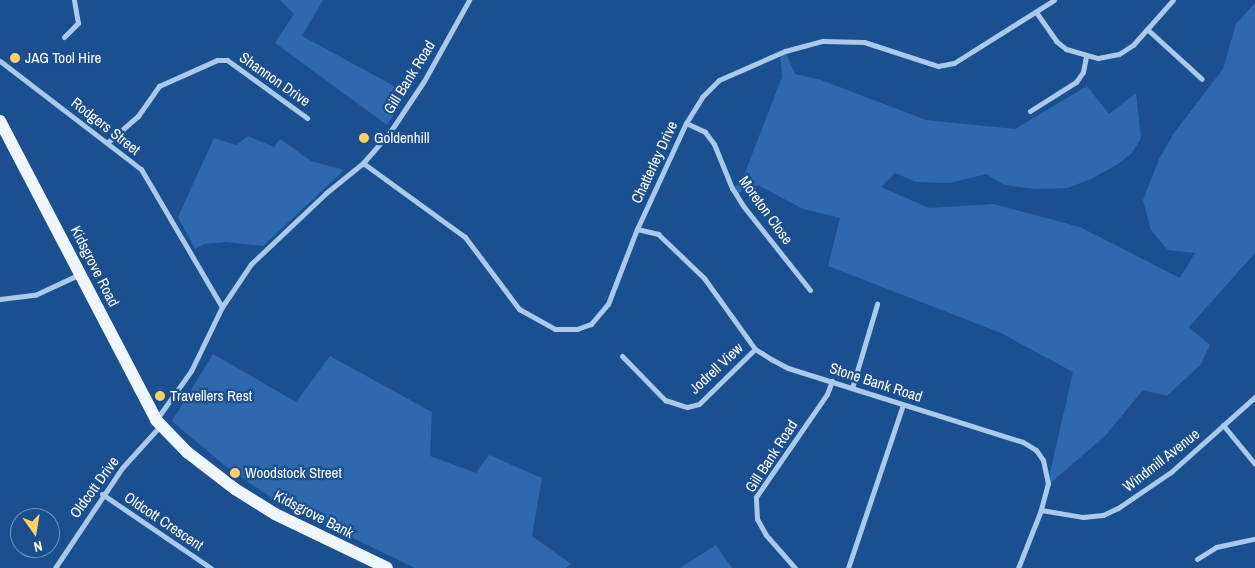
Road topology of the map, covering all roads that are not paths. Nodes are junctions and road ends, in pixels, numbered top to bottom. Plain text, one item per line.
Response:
1 (74, 0) edge
2 (469, 0) edge
3 (1054, 0) edge
4 (1173, 0) edge
5 (1036, 12) junction
6 (1146, 29) junction
7 (64, 37) dead end
8 (1086, 57) junction
9 (0, 61) edge
10 (1202, 79) dead end
11 (1030, 111) dead end
12 (307, 118) dead end
13 (0, 121) edge
14 (686, 123) junction
15 (108, 142) junction
16 (363, 163) junction
17 (636, 229) junction
18 (82, 273) junction
19 (810, 290) dead end
20 (0, 299) edge
21 (877, 304) dead end
22 (222, 307) junction
23 (756, 349) junction
24 (622, 356) dead end
25 (832, 381) junction
26 (852, 388) junction
27 (1255, 397) edge
28 (903, 404) junction
29 (159, 422) junction
30 (1223, 426) junction
31 (1255, 464) edge
32 (102, 494) junction
33 (1041, 510) junction
34 (1255, 539) edge
35 (1197, 559) dead end
36 (55, 568) edge
37 (211, 568) edge
38 (387, 568) edge
39 (795, 568) edge
40 (848, 568) edge
41 (1018, 568) edge

1 - 7 street
2 - 16 street, Gill Bank Road
3 - 5 street, Chatterley Drive
4 - 6 street
5 - 8 street
5 - 14 street, Chatterley Drive
6 - 8 street
6 - 10 street
8 - 11 street
9 - 15 street, Rodgers Street
12 - 15 street, Shannon Drive
13 - 18 main road, Kidsgrove Road
14 - 17 street, Chatterley Drive
14 - 19 street, Moreton Close
15 - 22 street, Rodgers Street
16 - 17 street, Chatterley Drive
16 - 22 street
17 - 23 street, Stone Bank Road
18 - 20 street
18 - 29 main road, Kidsgrove Road
21 - 26 street
22 - 29 street
23 - 24 street, Jodrell View
23 - 25 street, Stone Bank Road
25 - 26 street, Stone Bank Road
25 - 39 street, Gill Bank Road
26 - 28 street, Stone Bank Road
27 - 30 street, Windmill Avenue
28 - 33 street, Stone Bank Road
28 - 40 street
29 - 32 street, Oldcott Drive
29 - 38 main road, Kidsgrove Bank
30 - 31 street
30 - 33 street, Windmill Avenue
32 - 36 street, Oldcott Drive
32 - 37 street, Oldcott Crescent
33 - 41 street, Stone Bank Road
34 - 35 street

